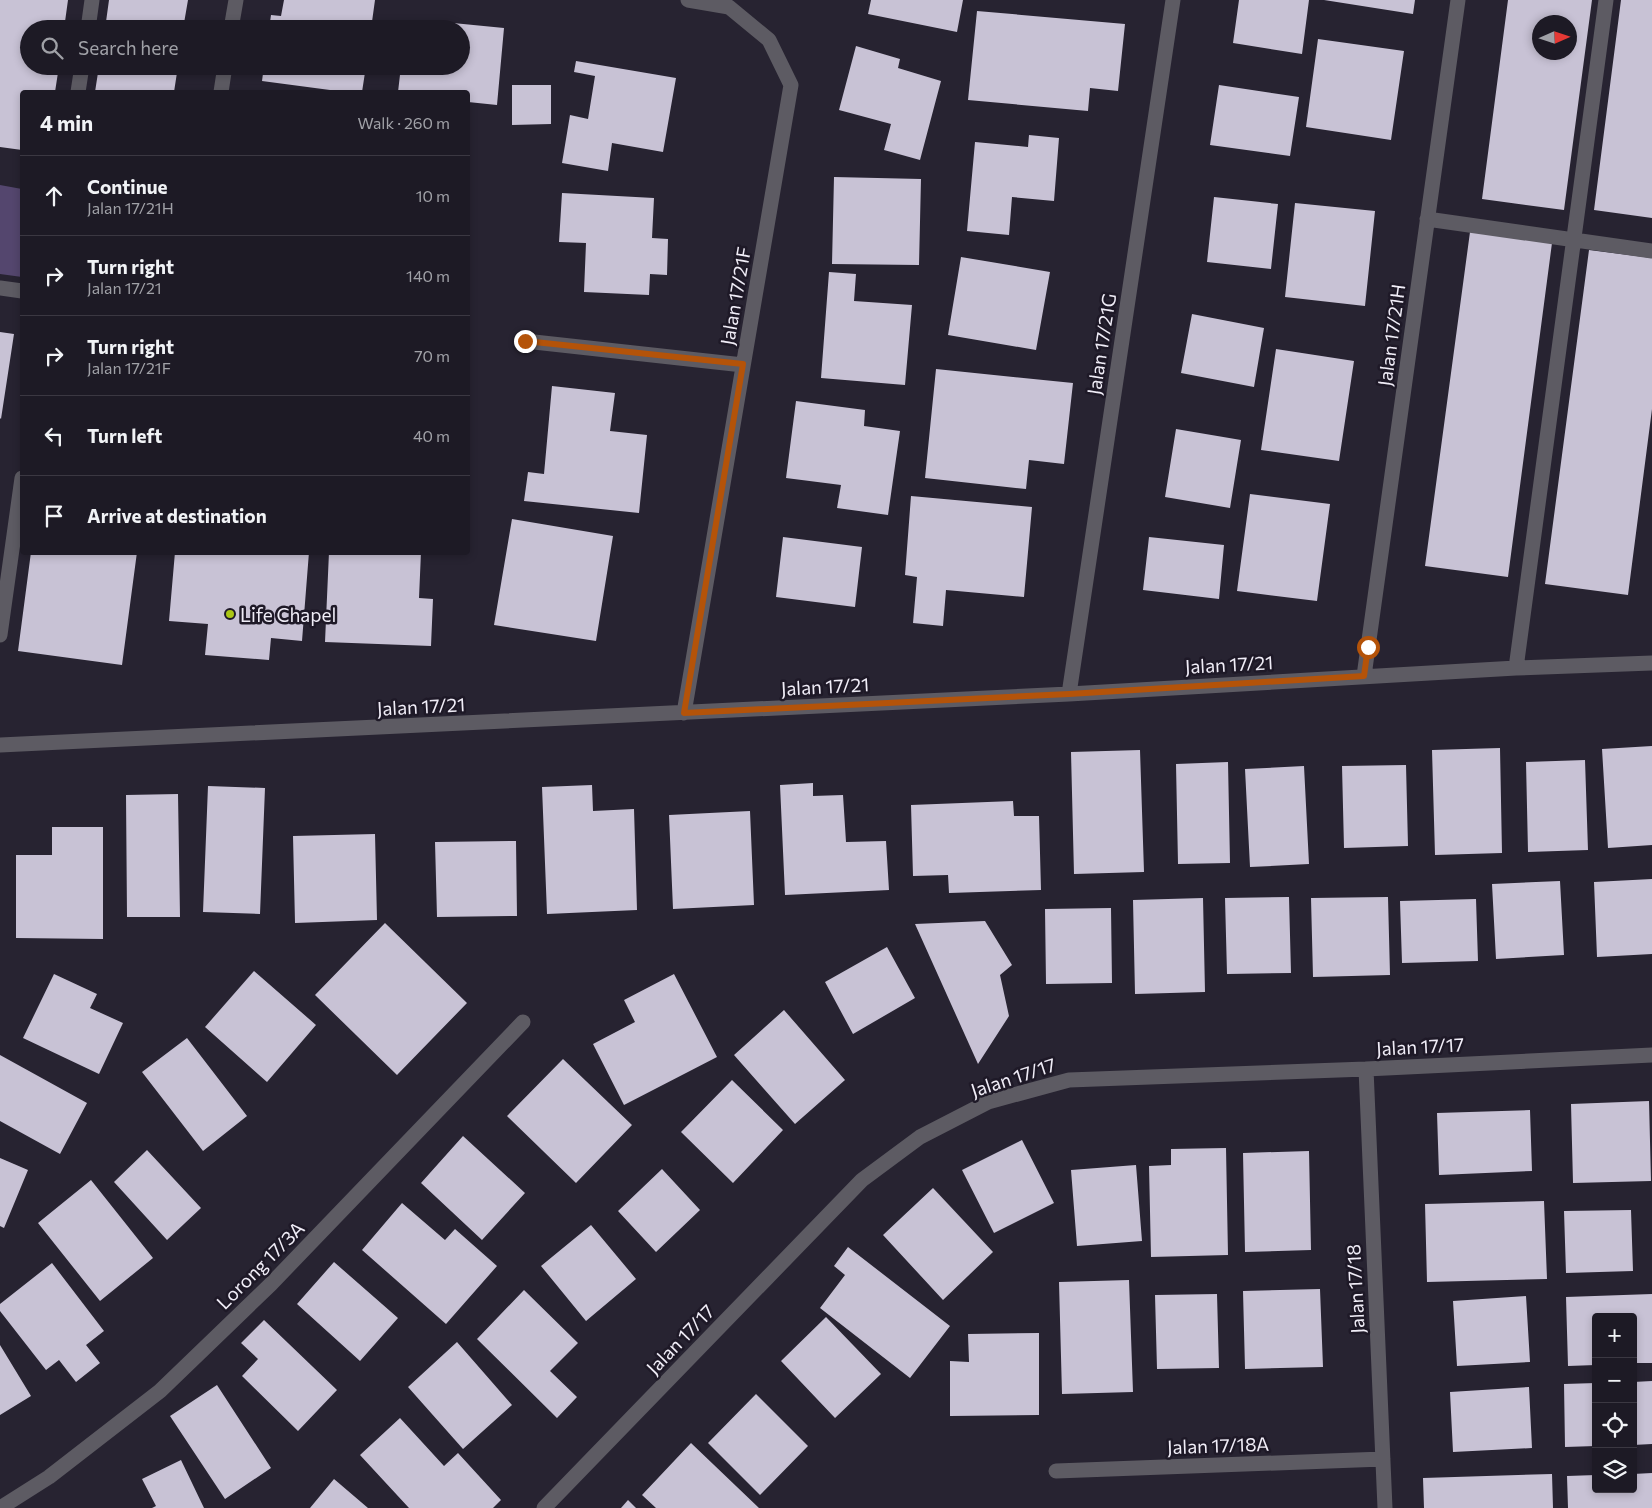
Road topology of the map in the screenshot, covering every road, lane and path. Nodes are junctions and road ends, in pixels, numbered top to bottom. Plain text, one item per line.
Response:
1 (92, 0) edge
2 (236, 0) edge
3 (688, 0) edge
4 (1173, 0) edge
5 (1458, 0) edge
6 (1606, 0) edge
7 (89, 20) edge
8 (233, 20) edge
9 (81, 75) edge
10 (224, 75) edge
11 (78, 90) edge
12 (221, 90) edge
13 (1427, 219) junction
14 (1574, 240) junction
15 (1652, 251) edge
16 (0, 288) edge
17 (20, 291) edge
18 (525, 341) dead end
19 (743, 364) junction
20 (20, 492) edge
21 (0, 635) edge
22 (1652, 663) edge
23 (1516, 668) junction
24 (1364, 676) junction
25 (1069, 694) junction
26 (684, 713) junction
27 (0, 745) edge
28 (523, 1022) dead end
29 (1652, 1055) edge
30 (1366, 1069) junction
31 (1383, 1459) junction
32 (1056, 1471) dead end
33 (0, 1508) edge
34 (544, 1508) edge
35 (1385, 1508) edge

1 - 7 street
2 - 8 street
3 - 19 street, Jalan 17/21F
4 - 25 street, Jalan 17/21G
5 - 13 street, Jalan 17/21H
6 - 14 street
9 - 11 street
10 - 12 street
13 - 14 street
13 - 24 street, Jalan 17/21H
14 - 15 street
14 - 23 street
16 - 17 street
18 - 19 street
19 - 26 street, Jalan 17/21F
20 - 21 street
22 - 23 street, Jalan 17/21
23 - 24 street, Jalan 17/21
24 - 25 street, Jalan 17/21
25 - 26 street, Jalan 17/21
26 - 27 street, Jalan 17/21
28 - 33 street, Lorong 17/3A
29 - 30 street, Jalan 17/17
30 - 31 street, Jalan 17/18
30 - 34 street, Jalan 17/17
31 - 32 street, Jalan 17/18A
31 - 35 street, Jalan 17/18

